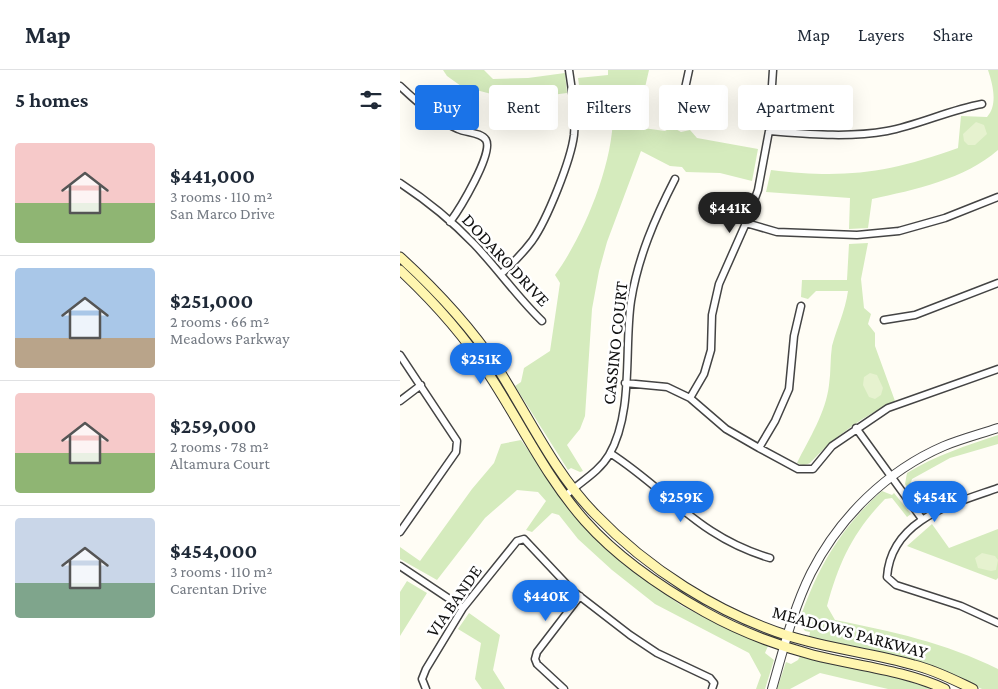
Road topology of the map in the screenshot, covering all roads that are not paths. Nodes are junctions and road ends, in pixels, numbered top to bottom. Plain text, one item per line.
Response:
1 (569, 70) edge
2 (688, 70) edge
3 (772, 70) edge
4 (685, 85) edge
5 (400, 86) edge
6 (982, 104) dead end
7 (769, 131) junction
8 (675, 179) dead end
9 (402, 185) edge
10 (400, 193) edge
11 (998, 197) edge
12 (450, 222) junction
13 (746, 223) junction
14 (400, 257) edge
15 (400, 270) edge
16 (501, 274) junction
17 (998, 283) edge
18 (801, 306) dead end
19 (884, 320) dead end
20 (542, 321) dead end
21 (400, 355) edge
22 (998, 369) edge
23 (625, 382) junction
24 (421, 385) junction
25 (690, 398) junction
26 (400, 401) edge
27 (856, 428) junction
28 (998, 428) edge
29 (759, 448) junction
30 (610, 453) junction
31 (891, 477) junction
32 (574, 488) junction
33 (998, 488) edge
34 (565, 496) junction
35 (922, 519) junction
36 (400, 532) edge
37 (770, 558) dead end
38 (400, 566) edge
39 (580, 596) junction
40 (463, 608) junction
41 (998, 623) edge
42 (789, 636) junction
43 (785, 647) junction
44 (713, 686) edge
45 (426, 689) edge
46 (564, 689) edge
47 (772, 689) edge
48 (944, 689) edge
49 (973, 689) edge

1 - 16 street
2 - 4 street
3 - 7 street
5 - 12 street
6 - 7 street
7 - 13 street
8 - 23 street, CASSINO COURT
9 - 10 street
9 - 12 street, DODARO DRIVE
11 - 13 street
12 - 16 street, DODARO DRIVE
13 - 25 street
14 - 32 main road, MEADOWS PARKWAY
15 - 34 main road, MEADOWS PARKWAY
16 - 20 street, DODARO DRIVE
17 - 19 street
18 - 29 street
21 - 24 street
22 - 27 street
23 - 25 street
23 - 30 street, CASSINO COURT
24 - 26 street
24 - 36 street
25 - 29 street
27 - 29 street
27 - 31 street
28 - 31 street
30 - 32 street, CASSINO COURT
30 - 37 street
31 - 35 street
31 - 42 street
32 - 34 street, CASSINO COURT
32 - 42 main road, MEADOWS PARKWAY
33 - 35 street
34 - 43 main road, MEADOWS PARKWAY
35 - 41 street
38 - 40 street
39 - 40 street, VIA BANDE
39 - 44 street
39 - 46 street
40 - 45 street, VIA BANDE
42 - 43 street
42 - 49 main road, MEADOWS PARKWAY
43 - 47 street
43 - 48 main road, MEADOWS PARKWAY

